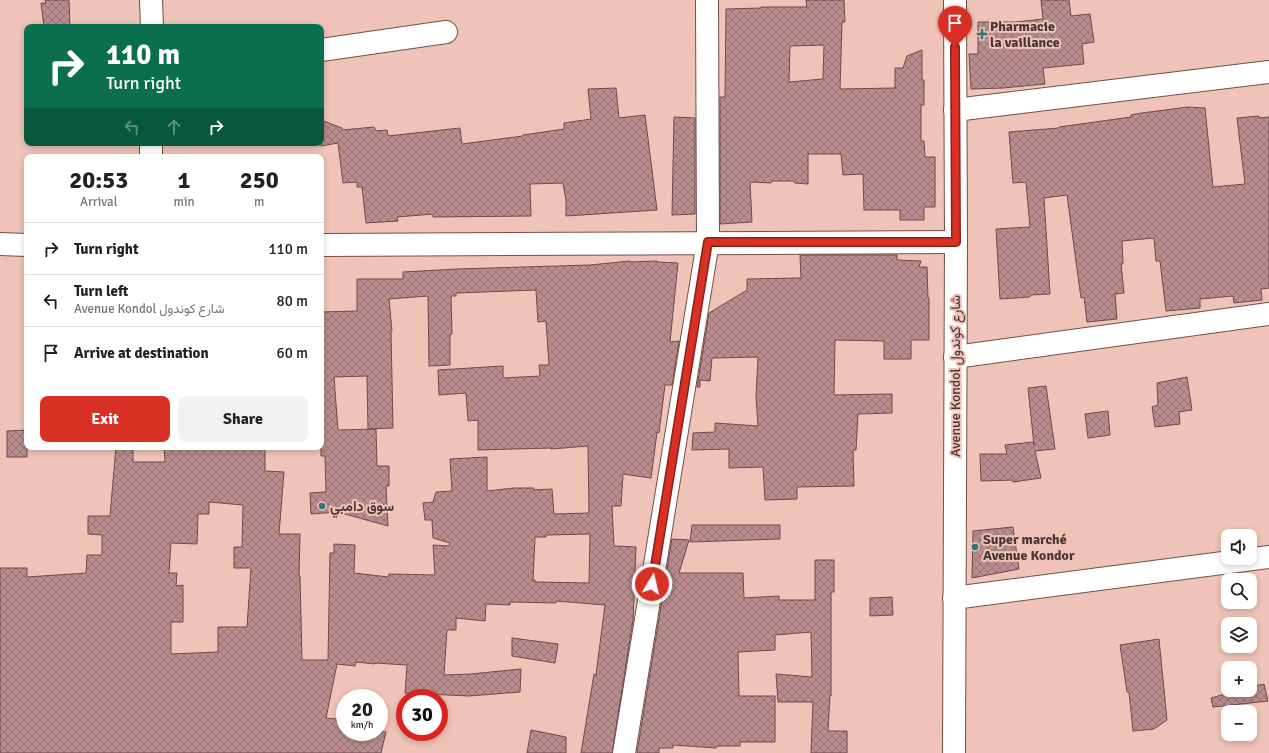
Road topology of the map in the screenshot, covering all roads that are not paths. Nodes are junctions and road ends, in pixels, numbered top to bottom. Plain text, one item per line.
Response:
1 (151, 0) edge
2 (707, 0) edge
3 (955, 0) edge
4 (152, 24) edge
5 (446, 32) dead end
6 (324, 50) edge
7 (1269, 72) edge
8 (956, 110) junction
9 (708, 242) junction
10 (956, 242) junction
11 (0, 244) edge
12 (24, 244) edge
13 (324, 245) edge
14 (1269, 314) edge
15 (955, 358) junction
16 (1269, 557) edge
17 (954, 598) junction
18 (624, 753) edge
19 (954, 753) edge

1 - 4 street
2 - 9 street
3 - 8 street, Avenue Kondol شارع كوندول
5 - 6 street
7 - 8 street
8 - 10 street, Avenue Kondol شارع كوندول
9 - 10 street
9 - 13 street
9 - 18 street
10 - 15 street, Avenue Kondol شارع كوندول
11 - 12 street
14 - 15 street
15 - 17 street, Avenue Kondol شارع كوندول
16 - 17 street
17 - 19 street, Avenue Kondol شارع كوندول

